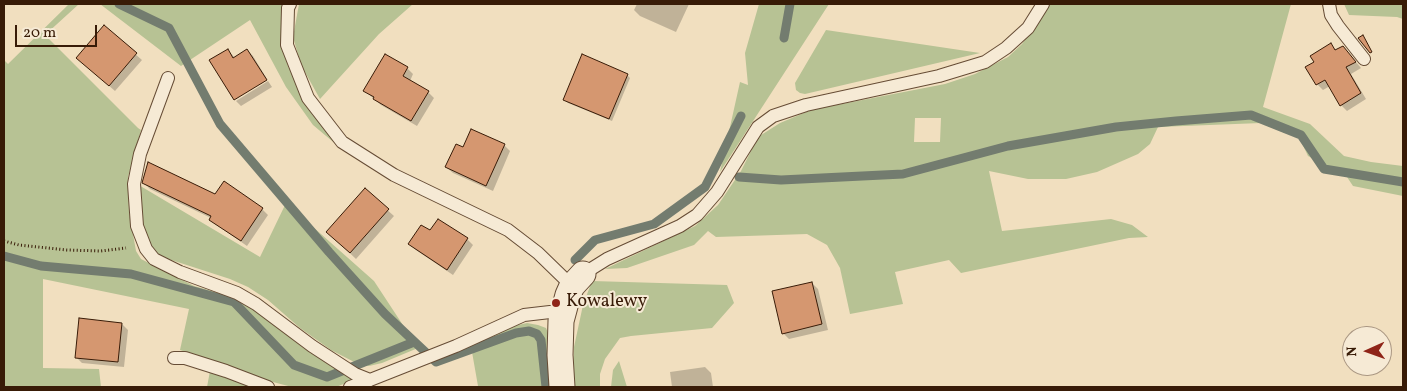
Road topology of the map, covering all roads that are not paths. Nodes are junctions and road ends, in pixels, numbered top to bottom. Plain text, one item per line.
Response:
1 (290, 4) edge
2 (1043, 4) edge
3 (1329, 4) edge
4 (1364, 59) dead end
5 (168, 78) dead end
6 (578, 280) junction
7 (563, 313) junction
8 (174, 358) dead end
9 (370, 380) junction
10 (268, 387) edge
11 (350, 387) edge
12 (562, 387) edge

1 - 6 lane
2 - 6 lane
3 - 4 lane
5 - 9 lane
6 - 7 street
7 - 9 lane
7 - 12 street
8 - 10 lane
9 - 11 lane

